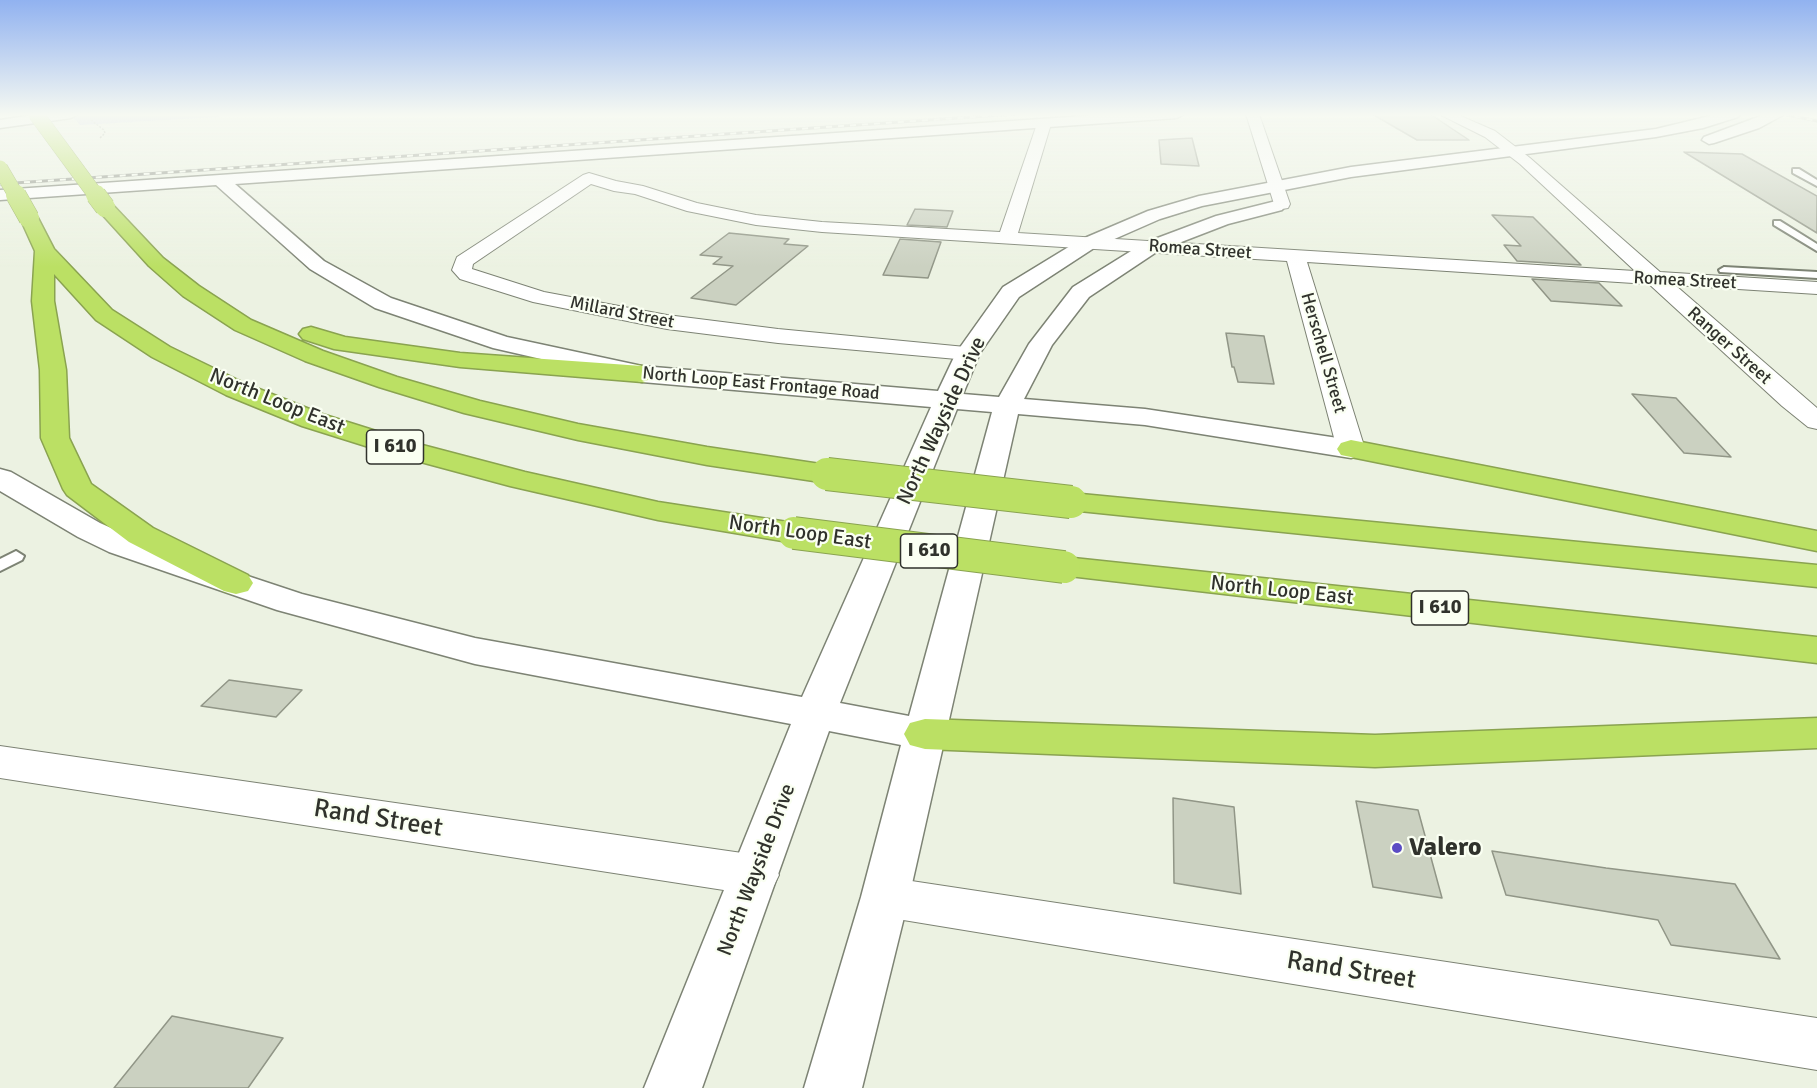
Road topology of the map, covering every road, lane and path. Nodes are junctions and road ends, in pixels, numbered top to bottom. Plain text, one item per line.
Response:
1 (74, 165) edge
2 (434, 165) edge
3 (585, 165) edge
4 (1031, 165) edge
5 (1268, 165) edge
6 (1410, 165) edge
7 (1528, 165) edge
8 (1554, 166) dead end
9 (0, 168) edge
10 (1532, 168) junction
11 (1796, 171) dead end
12 (1510, 172) dead end
13 (589, 178) junction
14 (219, 179) junction
15 (1817, 183) edge
16 (1274, 185) junction
17 (0, 195) edge
18 (1287, 203) joint
19 (1777, 224) dead end
20 (1007, 238) junction
21 (1087, 244) junction
22 (1151, 247) junction
23 (1817, 248) edge
24 (45, 250) junction
25 (1295, 256) junction
26 (1724, 270) dead end
27 (1817, 275) edge
28 (1654, 279) junction
29 (1817, 288) edge
30 (191, 291) junction
31 (969, 353) junction
32 (642, 374) junction
33 (947, 400) junction
34 (1007, 406) junction
35 (1815, 417) edge
36 (1351, 449) junction
37 (0, 478) edge
38 (1817, 541) edge
39 (16, 556) dead end
40 (0, 566) edge
41 (1817, 576) edge
42 (236, 583) junction
43 (1817, 650) edge
44 (815, 714) junction
45 (1817, 733) edge
46 (925, 734) junction
47 (0, 762) edge
48 (756, 875) junction
49 (885, 897) junction
50 (1817, 1044) edge
51 (673, 1088) edge
52 (833, 1088) edge

1 - 30 highway, bridge
2 - 14 main road
3 - 13 street
4 - 20 street
5 - 16 street
6 - 16 main road, North Wayside Drive
7 - 10 street, Ranger Street
8 - 10 main road
9 - 24 highway, North Loop East / I 610, bridge
10 - 12 main road
10 - 28 street, Ranger Street
11 - 15 lane
13 - 20 street, Romea Street
13 - 31 street, Millard Street
14 - 17 main road
14 - 32 main road, North Loop East Frontage Road
16 - 18 street
16 - 21 main road, North Wayside Drive
18 - 22 main road
19 - 23 lane
20 - 21 street, Romea Street
21 - 22 street, Romea Street
21 - 31 main road, North Wayside Drive
22 - 25 street, Romea Street
22 - 34 main road
24 - 42 highway
24 - 43 highway, North Loop East / I 610, bridge
25 - 28 street, Romea Street
25 - 36 street, Herschell Street
26 - 27 lane
28 - 29 street, Romea Street
28 - 35 street, Ranger Street
30 - 32 highway
30 - 41 highway, bridge
31 - 33 main road, North Wayside Drive
32 - 33 main road, North Loop East Frontage Road
33 - 34 main road, North Loop East Frontage Road
33 - 44 main road, North Wayside Drive
34 - 36 main road, North Loop East Frontage Road
34 - 46 main road
36 - 38 highway
37 - 42 main road
39 - 40 lane
42 - 44 main road
44 - 46 main road
44 - 48 main road, North Wayside Drive
45 - 46 highway
46 - 49 main road
47 - 48 street, Rand Street
48 - 51 main road, North Wayside Drive
49 - 50 street, Rand Street
49 - 52 main road

